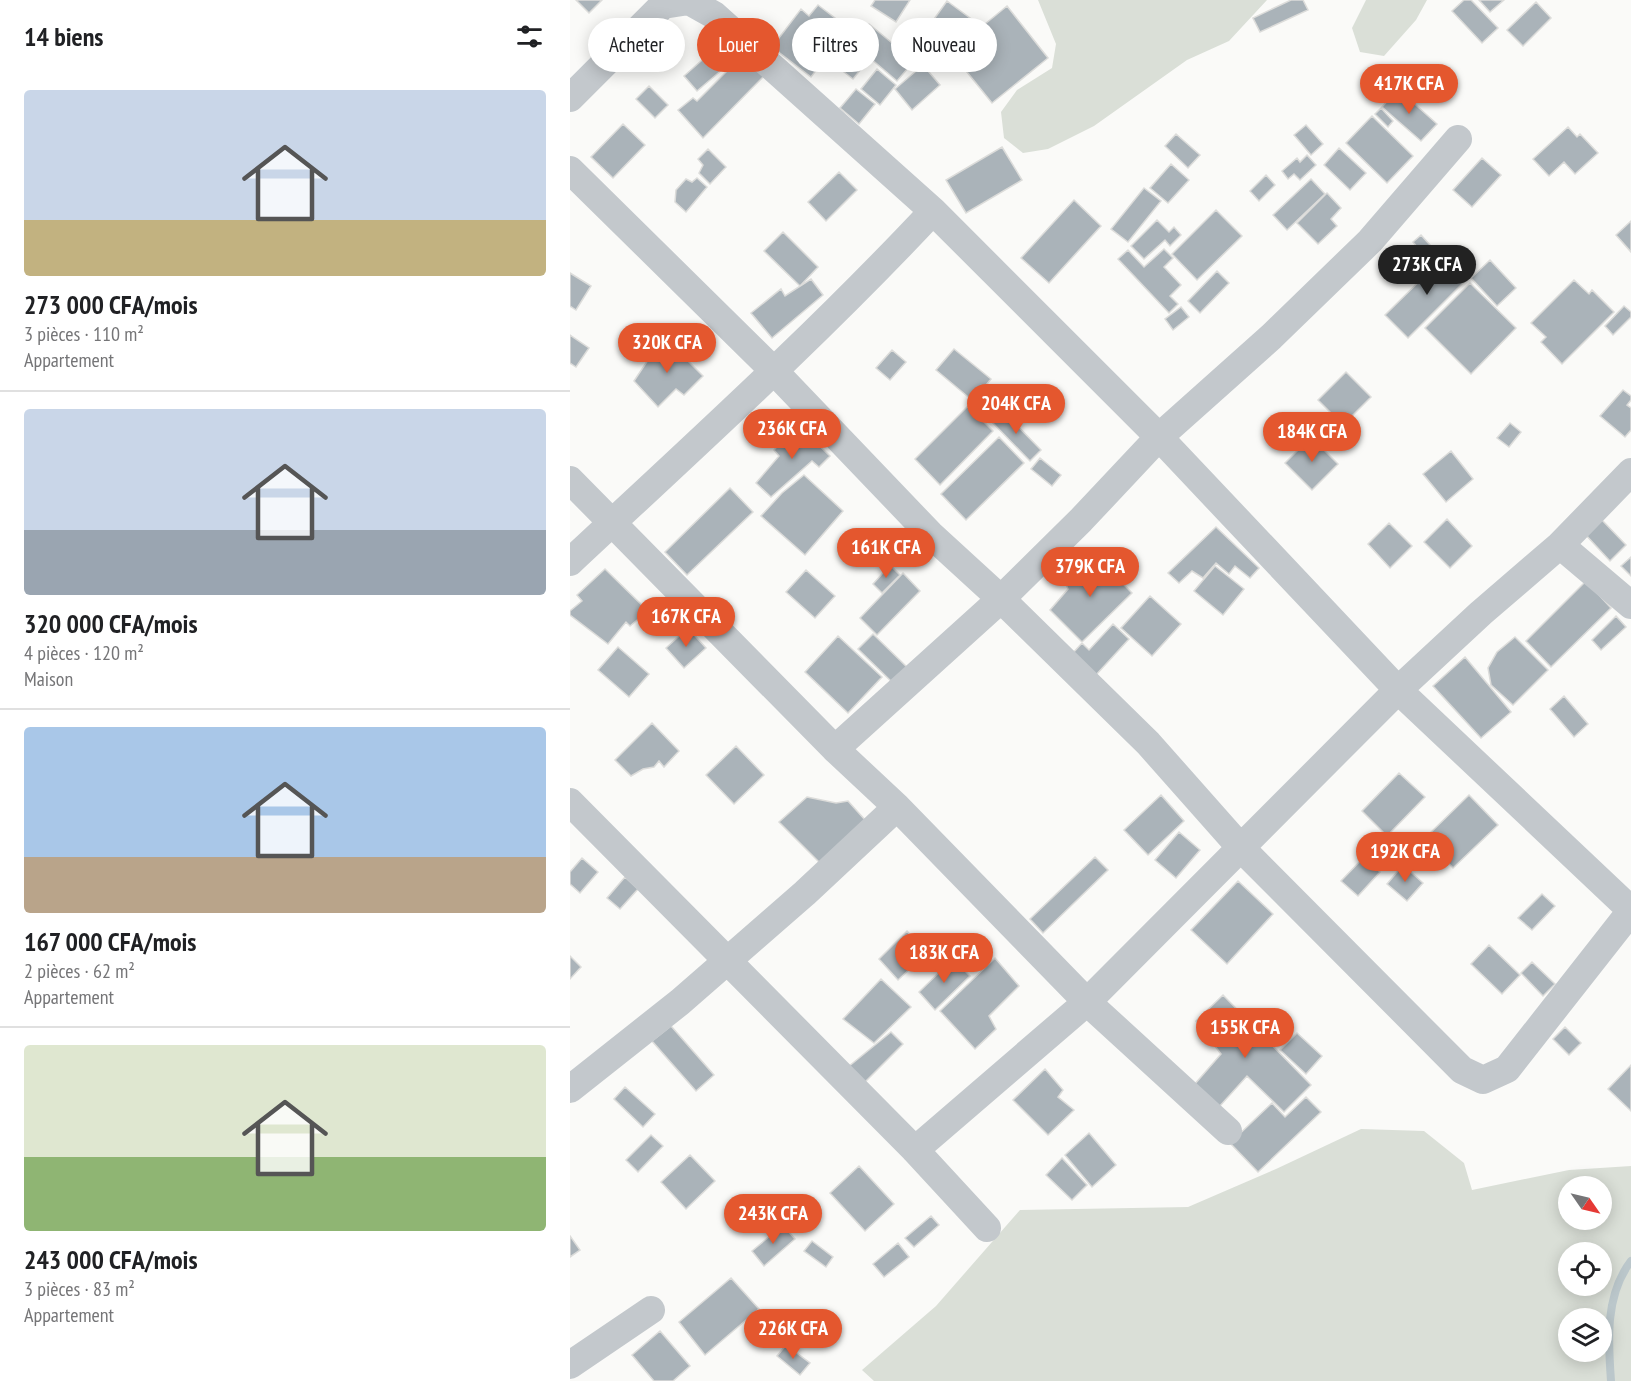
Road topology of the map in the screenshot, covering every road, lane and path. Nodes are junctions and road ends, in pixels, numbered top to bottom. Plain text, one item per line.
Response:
1 (570, 98) edge
2 (1458, 139) dead end
3 (570, 170) edge
4 (933, 211) junction
5 (774, 371) junction
6 (1159, 437) junction
7 (1631, 472) edge
8 (570, 480) edge
9 (612, 523) junction
10 (1560, 544) junction
11 (570, 562) edge
12 (1001, 599) junction
13 (1631, 605) edge
14 (1398, 690) junction
15 (835, 749) junction
16 (570, 802) edge
17 (897, 807) junction
18 (1241, 848) junction
19 (1631, 911) edge
20 (728, 961) junction
21 (1087, 1002) junction
22 (570, 1089) edge
23 (1228, 1131) dead end
24 (915, 1150) junction
25 (987, 1228) dead end
26 (651, 1310) dead end
27 (570, 1365) edge

1 - 4 street
2 - 6 street
3 - 5 street
4 - 5 street
4 - 6 street
5 - 9 street
5 - 12 street
6 - 12 street
6 - 14 street
7 - 10 street
8 - 9 street
9 - 11 street
9 - 15 street
10 - 13 street
10 - 14 street
12 - 15 street
12 - 18 street
14 - 18 street
14 - 19 street
15 - 17 street
16 - 20 street
17 - 20 street
17 - 21 street
18 - 19 street
18 - 21 street
20 - 22 street
20 - 24 street
21 - 23 street
21 - 24 street
24 - 25 street
26 - 27 street

